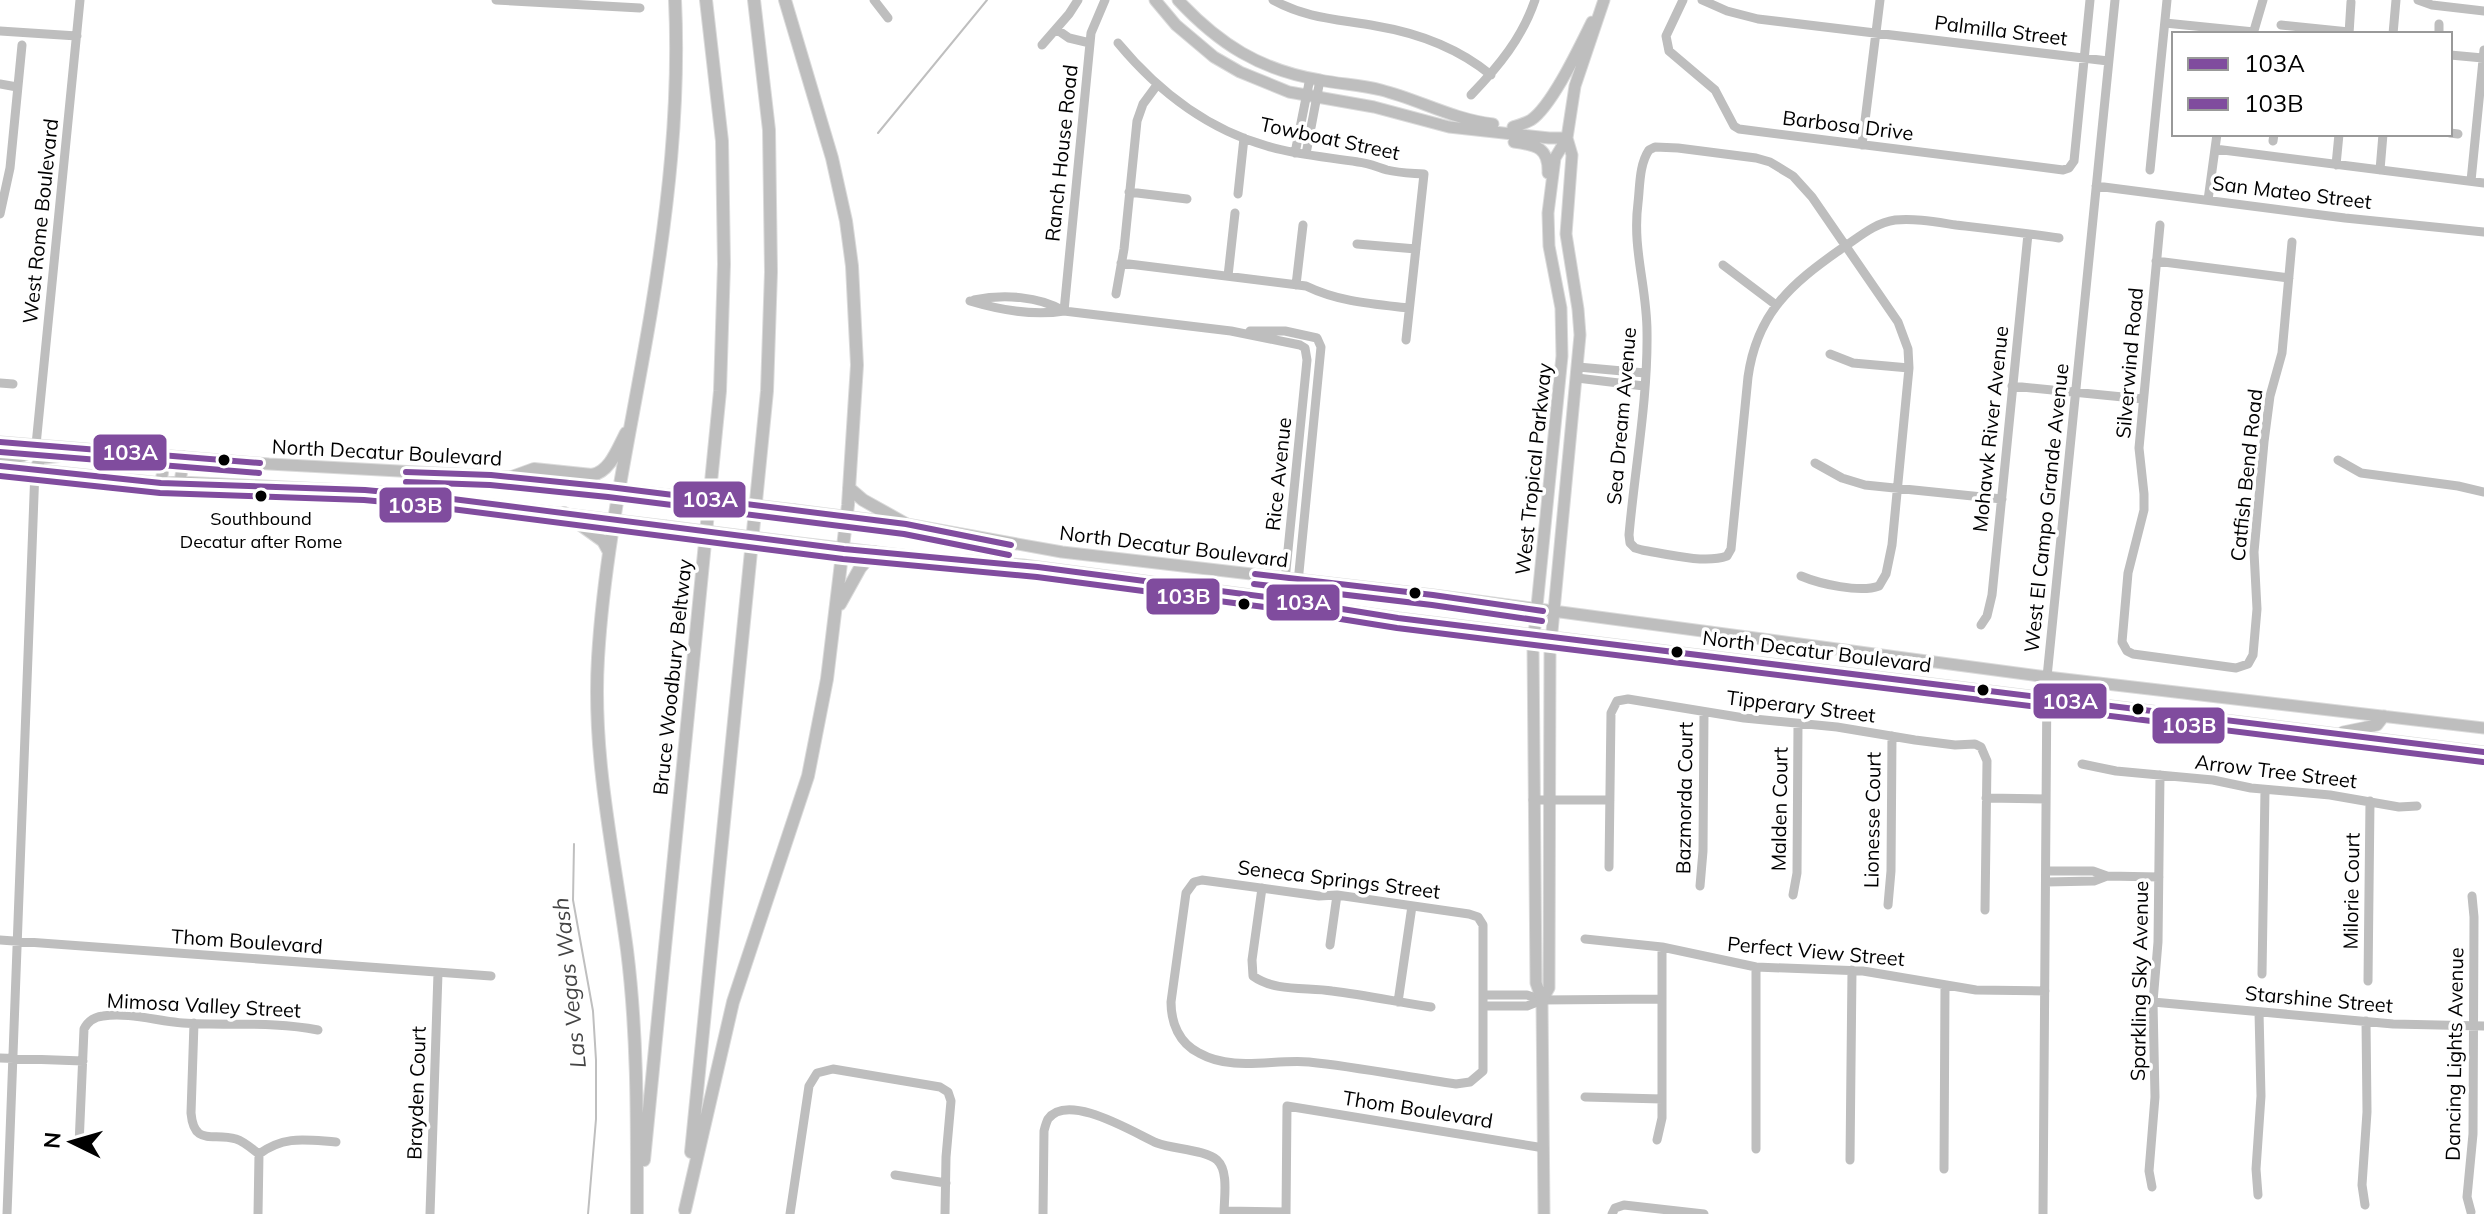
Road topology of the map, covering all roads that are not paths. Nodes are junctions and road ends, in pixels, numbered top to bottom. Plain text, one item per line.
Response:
1 (80, 0) edge
2 (496, 0) edge
3 (675, 0) edge
4 (706, 0) edge
5 (754, 0) edge
6 (785, 0) edge
7 (874, 0) edge
8 (1078, 0) edge
9 (1105, 0) edge
10 (1155, 0) edge
11 (1178, 0) edge
12 (1273, 0) edge
13 (1535, 0) edge
14 (1604, 0) edge
15 (1683, 0) edge
16 (1702, 0) edge
17 (1880, 0) edge
18 (2090, 0) edge
19 (2115, 0) edge
20 (2167, 0) edge
21 (2263, 0) edge
22 (2396, 0) edge
23 (2418, 0) edge
24 (2351, 2) dead end
25 (2445, 4) edge
26 (640, 8) dead end
27 (2484, 11) edge
28 (888, 18) dead end
29 (2165, 23) junction
30 (2281, 25) dead end
31 (1056, 29) junction
32 (0, 31) edge
33 (2244, 32) edge
34 (2253, 32) edge
35 (2340, 32) edge
36 (2349, 32) edge
37 (2393, 32) edge
38 (1876, 33) junction
39 (77, 36) junction
40 (1090, 43) junction
41 (1118, 43) dead end
42 (22, 45) dead end
43 (1042, 45) dead end
44 (2484, 50) edge
45 (2452, 55) edge
46 (2483, 58) edge
47 (2084, 59) junction
48 (2108, 61) junction
49 (1491, 75) junction
50 (1315, 79) junction
51 (0, 84) edge
52 (1157, 85) junction
53 (17, 87) junction
54 (1471, 95) dead end
55 (1311, 97) junction
56 (1420, 121) junction
57 (1513, 127) junction
58 (2217, 136) edge
59 (2339, 136) edge
60 (2383, 136) edge
61 (1244, 138) junction
62 (1567, 138) junction
63 (1862, 145) junction
64 (2215, 149) junction
65 (1295, 153) junction
66 (1306, 154) junction
67 (2336, 165) junction
68 (2150, 170) dead end
69 (2380, 170) junction
70 (2471, 181) junction
71 (2484, 183) edge
72 (2096, 186) junction
73 (1129, 192) junction
74 (1238, 194) dead end
75 (2, 196) edge
76 (1187, 199) dead end
77 (2208, 200) junction
78 (1235, 213) dead end
79 (1548, 213) junction
80 (0, 214) edge
81 (1303, 225) dead end
82 (2160, 225) dead end
83 (2484, 232) edge
84 (2028, 234) junction
85 (2059, 238) dead end
86 (2292, 242) dead end
87 (1357, 244) dead end
88 (1846, 246) junction
89 (1416, 249) junction
90 (2156, 261) junction
91 (1121, 263) junction
92 (1723, 265) dead end
93 (1228, 276) junction
94 (2289, 278) junction
95 (1296, 285) junction
96 (1116, 294) dead end
97 (1776, 305) junction
98 (1409, 308) junction
99 (1064, 311) junction
100 (1231, 331) junction
101 (1406, 340) dead end
102 (1830, 354) dead end
103 (1322, 355) junction
104 (1909, 368) junction
105 (1618, 371) junction
106 (1561, 372) junction
107 (1577, 373) junction
108 (1645, 373) junction
109 (0, 383) edge
110 (1617, 383) junction
111 (13, 384) dead end
112 (1644, 386) junction
113 (2012, 386) junction
114 (2076, 393) junction
115 (2143, 399) junction
116 (1301, 416) junction
117 (630, 427) junction
118 (0, 442) edge
119 (36, 445) junction
120 (109, 451) junction
121 (165, 455) junction
122 (184, 457) junction
123 (0, 460) edge
124 (2338, 460) dead end
125 (1815, 463) dead end
126 (0, 466) edge
127 (35, 469) junction
128 (512, 477) junction
129 (1295, 478) junction
130 (1308, 480) junction
131 (180, 482) junction
132 (161, 483) junction
133 (849, 488) junction
134 (1898, 488) junction
135 (619, 489) junction
136 (2484, 489) edge
137 (2002, 499) junction
138 (564, 513) junction
139 (847, 517) junction
140 (614, 519) junction
141 (906, 524) junction
142 (844, 549) junction
143 (874, 552) junction
144 (610, 555) junction
145 (1801, 576) dead end
146 (1285, 578) junction
147 (1299, 579) junction
148 (1283, 600) junction
149 (1296, 603) junction
150 (836, 610) junction
151 (1536, 611) junction
152 (1554, 612) junction
153 (1981, 625) dead end
154 (1534, 634) junction
155 (1552, 636) junction
156 (2123, 647) joint
157 (2047, 677) junction
158 (2047, 698) junction
159 (2304, 708) junction
160 (1704, 712) junction
161 (2384, 716) junction
162 (1798, 724) junction
163 (2484, 728) edge
164 (2301, 730) junction
165 (2334, 734) junction
166 (1892, 736) junction
167 (2484, 752) edge
168 (2082, 764) dead end
169 (2160, 775) junction
170 (2265, 790) junction
171 (1986, 798) junction
172 (2046, 799) junction
173 (1533, 800) junction
174 (1550, 800) junction
175 (1610, 800) junction
176 (2370, 801) junction
177 (2417, 806) dead end
178 (1609, 867) dead end
179 (1535, 868) junction
180 (2046, 871) junction
181 (2072, 871) junction
182 (2107, 876) junction
183 (2159, 877) junction
184 (2046, 882) junction
185 (2072, 882) junction
186 (1700, 886) dead end
187 (1262, 888) junction
188 (1337, 895) junction
189 (1793, 895) dead end
190 (2472, 896) dead end
191 (1888, 905) dead end
192 (1412, 906) junction
193 (1550, 910) junction
194 (1985, 910) dead end
195 (1585, 939) dead end
196 (0, 940) edge
197 (16, 941) junction
198 (1330, 945) dead end
199 (1662, 947) junction
200 (1756, 967) junction
201 (1852, 970) junction
202 (438, 973) junction
203 (2262, 974) dead end
204 (491, 976) dead end
205 (2368, 981) dead end
206 (1945, 985) junction
207 (2045, 991) junction
208 (1483, 995) junction
209 (1506, 995) junction
210 (1662, 999) junction
211 (1542, 1000) junction
212 (1398, 1002) junction
213 (2153, 1002) junction
214 (1483, 1006) junction
215 (1506, 1006) junction
216 (1431, 1007) dead end
217 (2259, 1012) junction
218 (2366, 1021) junction
219 (194, 1023) junction
220 (2472, 1027) junction
221 (2484, 1027) edge
222 (318, 1030) dead end
223 (0, 1058) edge
224 (13, 1059) junction
225 (83, 1061) junction
226 (1585, 1097) dead end
227 (1662, 1099) junction
228 (1657, 1140) dead end
229 (336, 1142) dead end
230 (79, 1145) dead end
231 (1544, 1148) junction
232 (1756, 1149) dead end
233 (259, 1154) junction
234 (1850, 1160) dead end
235 (1944, 1169) dead end
236 (895, 1175) dead end
237 (946, 1183) junction
238 (2152, 1187) dead end
239 (2258, 1195) dead end
240 (2365, 1205) dead end
241 (1613, 1211) edge
242 (685, 1212) edge
243 (2471, 1212) edge
244 (1224, 1213) edge
245 (1286, 1213) edge
246 (7, 1214) edge
247 (258, 1214) edge
248 (430, 1214) edge
249 (638, 1214) edge
250 (790, 1214) edge
251 (945, 1214) edge
252 (1043, 1214) edge
253 (1544, 1214) edge
254 (1704, 1214) edge
255 (2043, 1214) edge

1 - 39 street, West Rome Boulevard
2 - 26 street
3 - 117 highway
4 - 249 highway, Bruce Woodbury Beltway
5 - 242 highway
6 - 133 highway
7 - 28 street
8 - 31 street
9 - 40 street, Ranch House Road
10 - 55 main road
11 - 50 main road
12 - 49 street
13 - 49 street
14 - 57 main road
14 - 62 main road, West Tropical Parkway
15 - 63 street, Barbosa Drive
16 - 38 street, Palmilla Street
17 - 38 street
18 - 47 street
19 - 48 street, West El Campo Grande Avenue
20 - 29 street
21 - 34 street
22 - 37 street
23 - 25 street
24 - 36 street
25 - 27 street
29 - 33 street
29 - 68 street
30 - 35 street
31 - 40 street
31 - 43 street
32 - 39 street
38 - 47 street, Palmilla Street
38 - 63 street
39 - 119 street, West Rome Boulevard
40 - 99 street, Ranch House Road
41 - 52 street, Towboat Street
42 - 53 street
44 - 46 street
45 - 46 street
46 - 70 street
47 - 48 street, Palmilla Street
47 - 63 street, Barbosa Drive
48 - 72 street, West El Campo Grande Avenue
49 - 54 street
50 - 55 street
50 - 57 main road
51 - 53 street
52 - 61 street, Towboat Street
52 - 73 street
53 - 75 street
55 - 56 main road
55 - 65 street
55 - 66 street
56 - 62 main road
56 - 79 main road
57 - 62 main road
58 - 64 street
59 - 67 street
60 - 69 street
61 - 65 street, Towboat Street
61 - 74 street
62 - 79 main road, West Tropical Parkway
62 - 107 main road, West Tropical Parkway
64 - 67 street
64 - 77 street
65 - 66 street, Towboat Street
66 - 89 street, Towboat Street
67 - 69 street
69 - 70 street
70 - 71 street
72 - 77 street, San Mateo Street
72 - 114 street, West El Campo Grande Avenue
73 - 76 street
73 - 91 street
75 - 80 street
77 - 83 street, San Mateo Street
78 - 93 street
79 - 106 main road, West Tropical Parkway
81 - 95 street
82 - 90 street, Silverwind Road
84 - 85 street
84 - 88 street
84 - 113 street, Mohawk River Avenue
86 - 94 street, Catfish Bend Road
87 - 89 street
88 - 97 street
88 - 104 street
88 - 108 street, Sea Dream Avenue
89 - 98 street
90 - 94 street
90 - 115 street, Silverwind Road
91 - 93 street
91 - 96 street
92 - 97 street
93 - 95 street
94 - 156 street, Catfish Bend Road
95 - 98 street
97 - 112 street, Sea Dream Avenue
98 - 101 street
99 - 99 street
99 - 100 street
100 - 103 street
100 - 116 street, Rice Avenue
102 - 104 street
103 - 116 street
103 - 130 street, Rice Avenue
104 - 134 street
105 - 107 street
105 - 108 street
105 - 110 street
106 - 107 street
106 - 151 main road, West Tropical Parkway
107 - 110 street
107 - 152 main road, West Tropical Parkway
108 - 112 street, Sea Dream Avenue
109 - 111 street
110 - 112 street
113 - 114 street
113 - 137 street, Mohawk River Avenue
114 - 115 street
114 - 157 street, West El Campo Grande Avenue
115 - 156 street, Silverwind Road
116 - 129 street, Rice Avenue
117 - 128 highway
117 - 135 highway
118 - 119 main road, North Decatur Boulevard
119 - 120 main road, North Decatur Boulevard
119 - 123 main road
120 - 121 main road, North Decatur Boulevard
120 - 127 main road
121 - 122 main road, North Decatur Boulevard
121 - 132 main road
122 - 128 main road, North Decatur Boulevard
122 - 131 main road
124 - 136 street
125 - 134 street
126 - 127 main road, North Decatur Boulevard
127 - 132 main road, North Decatur Boulevard
127 - 197 street
128 - 135 main road, North Decatur Boulevard
129 - 130 street
129 - 146 street, Rice Avenue
130 - 147 street, Rice Avenue
131 - 132 main road, North Decatur Boulevard
131 - 138 main road, North Decatur Boulevard
133 - 139 highway
133 - 141 highway
134 - 137 street
134 - 145 street
135 - 139 main road, North Decatur Boulevard, bridge
135 - 140 highway
137 - 153 street, Mohawk River Avenue
138 - 140 main road, North Decatur Boulevard
138 - 144 highway
139 - 141 main road, North Decatur Boulevard
139 - 142 highway
140 - 142 main road, North Decatur Boulevard, bridge
140 - 144 highway
141 - 146 main road, North Decatur Boulevard
142 - 143 main road, North Decatur Boulevard
142 - 150 highway
143 - 148 main road, North Decatur Boulevard
143 - 150 highway
144 - 249 highway
146 - 147 main road, North Decatur Boulevard
146 - 148 street, Rice Avenue
147 - 149 street, Rice Avenue
147 - 151 main road, North Decatur Boulevard
148 - 149 main road, North Decatur Boulevard
149 - 154 main road, North Decatur Boulevard
150 - 242 highway
151 - 152 main road, North Decatur Boulevard
151 - 154 main road, West Tropical Parkway
152 - 155 main road, West Tropical Parkway
152 - 157 main road, North Decatur Boulevard
154 - 155 main road, North Decatur Boulevard
154 - 173 main road, West Tropical Parkway
155 - 158 main road, North Decatur Boulevard
155 - 174 main road, West Tropical Parkway
157 - 158 street, West El Campo Grande Avenue
157 - 159 main road, North Decatur Boulevard
158 - 164 main road, North Decatur Boulevard
158 - 172 street, West El Campo Grande Avenue
159 - 161 main road, North Decatur Boulevard
159 - 164 main road
160 - 162 street, Tipperary Street
160 - 175 street, Tipperary Street
160 - 186 street, Bazmorda Court
161 - 163 main road, North Decatur Boulevard
161 - 165 main road
162 - 166 street, Tipperary Street
162 - 189 street, Malden Court
164 - 165 main road, North Decatur Boulevard
165 - 167 main road, North Decatur Boulevard
166 - 171 street, Tipperary Street
166 - 191 street, Lionesse Court
168 - 169 street, Arrow Tree Street
169 - 170 street, Arrow Tree Street
169 - 183 street, Sparkling Sky Avenue
170 - 176 street, Arrow Tree Street
170 - 203 street
171 - 172 street
171 - 194 street
172 - 180 street, West El Campo Grande Avenue
173 - 174 street
173 - 179 main road, West Tropical Parkway
174 - 175 street
174 - 193 main road, West Tropical Parkway
175 - 178 street
176 - 177 street, Arrow Tree Street
176 - 205 street, Milorie Court
179 - 193 main road
179 - 211 main road, West Tropical Parkway
180 - 181 street
180 - 184 street, West El Campo Grande Avenue
181 - 182 street
181 - 185 street
182 - 183 street
182 - 185 street
183 - 213 street, Sparkling Sky Avenue
184 - 185 street
184 - 207 street, West El Campo Grande Avenue
187 - 188 street, Seneca Springs Street
187 - 212 street
187 - 214 street, Seneca Springs Street
188 - 192 street, Seneca Springs Street
188 - 198 street
190 - 220 street, Dancing Lights Avenue
192 - 208 street, Seneca Springs Street
192 - 212 street
193 - 211 main road, West Tropical Parkway
195 - 199 street, Perfect View Street
196 - 197 street, Thom Boulevard
197 - 202 street, Thom Boulevard
197 - 224 street
199 - 200 street, Perfect View Street
199 - 210 street
200 - 201 street, Perfect View Street
200 - 232 street
201 - 206 street, Perfect View Street
201 - 234 street
202 - 204 street, Thom Boulevard
202 - 248 street, Brayden Court
206 - 207 street, Perfect View Street
206 - 235 street
207 - 255 street, West El Campo Grande Avenue
208 - 209 street
208 - 214 street
209 - 211 street
209 - 215 street
210 - 211 street
210 - 227 street
211 - 215 street
211 - 231 main road, West Tropical Parkway
212 - 216 street
213 - 217 street, Starshine Street
213 - 238 street, Sparkling Sky Avenue
214 - 215 street
217 - 218 street, Starshine Street
217 - 239 street
218 - 220 street, Starshine Street
218 - 240 street
219 - 222 street, Mimosa Valley Street
219 - 225 street, Mimosa Valley Street
219 - 233 street
220 - 221 street, Starshine Street
220 - 243 street, Dancing Lights Avenue
223 - 224 street
224 - 225 street
224 - 246 street
225 - 230 street
226 - 227 street
227 - 228 street
229 - 233 street
231 - 245 street, Thom Boulevard
231 - 253 main road, West Tropical Parkway
233 - 247 street
236 - 237 street
237 - 250 street
237 - 251 street
241 - 254 street
244 - 245 street
244 - 252 street

